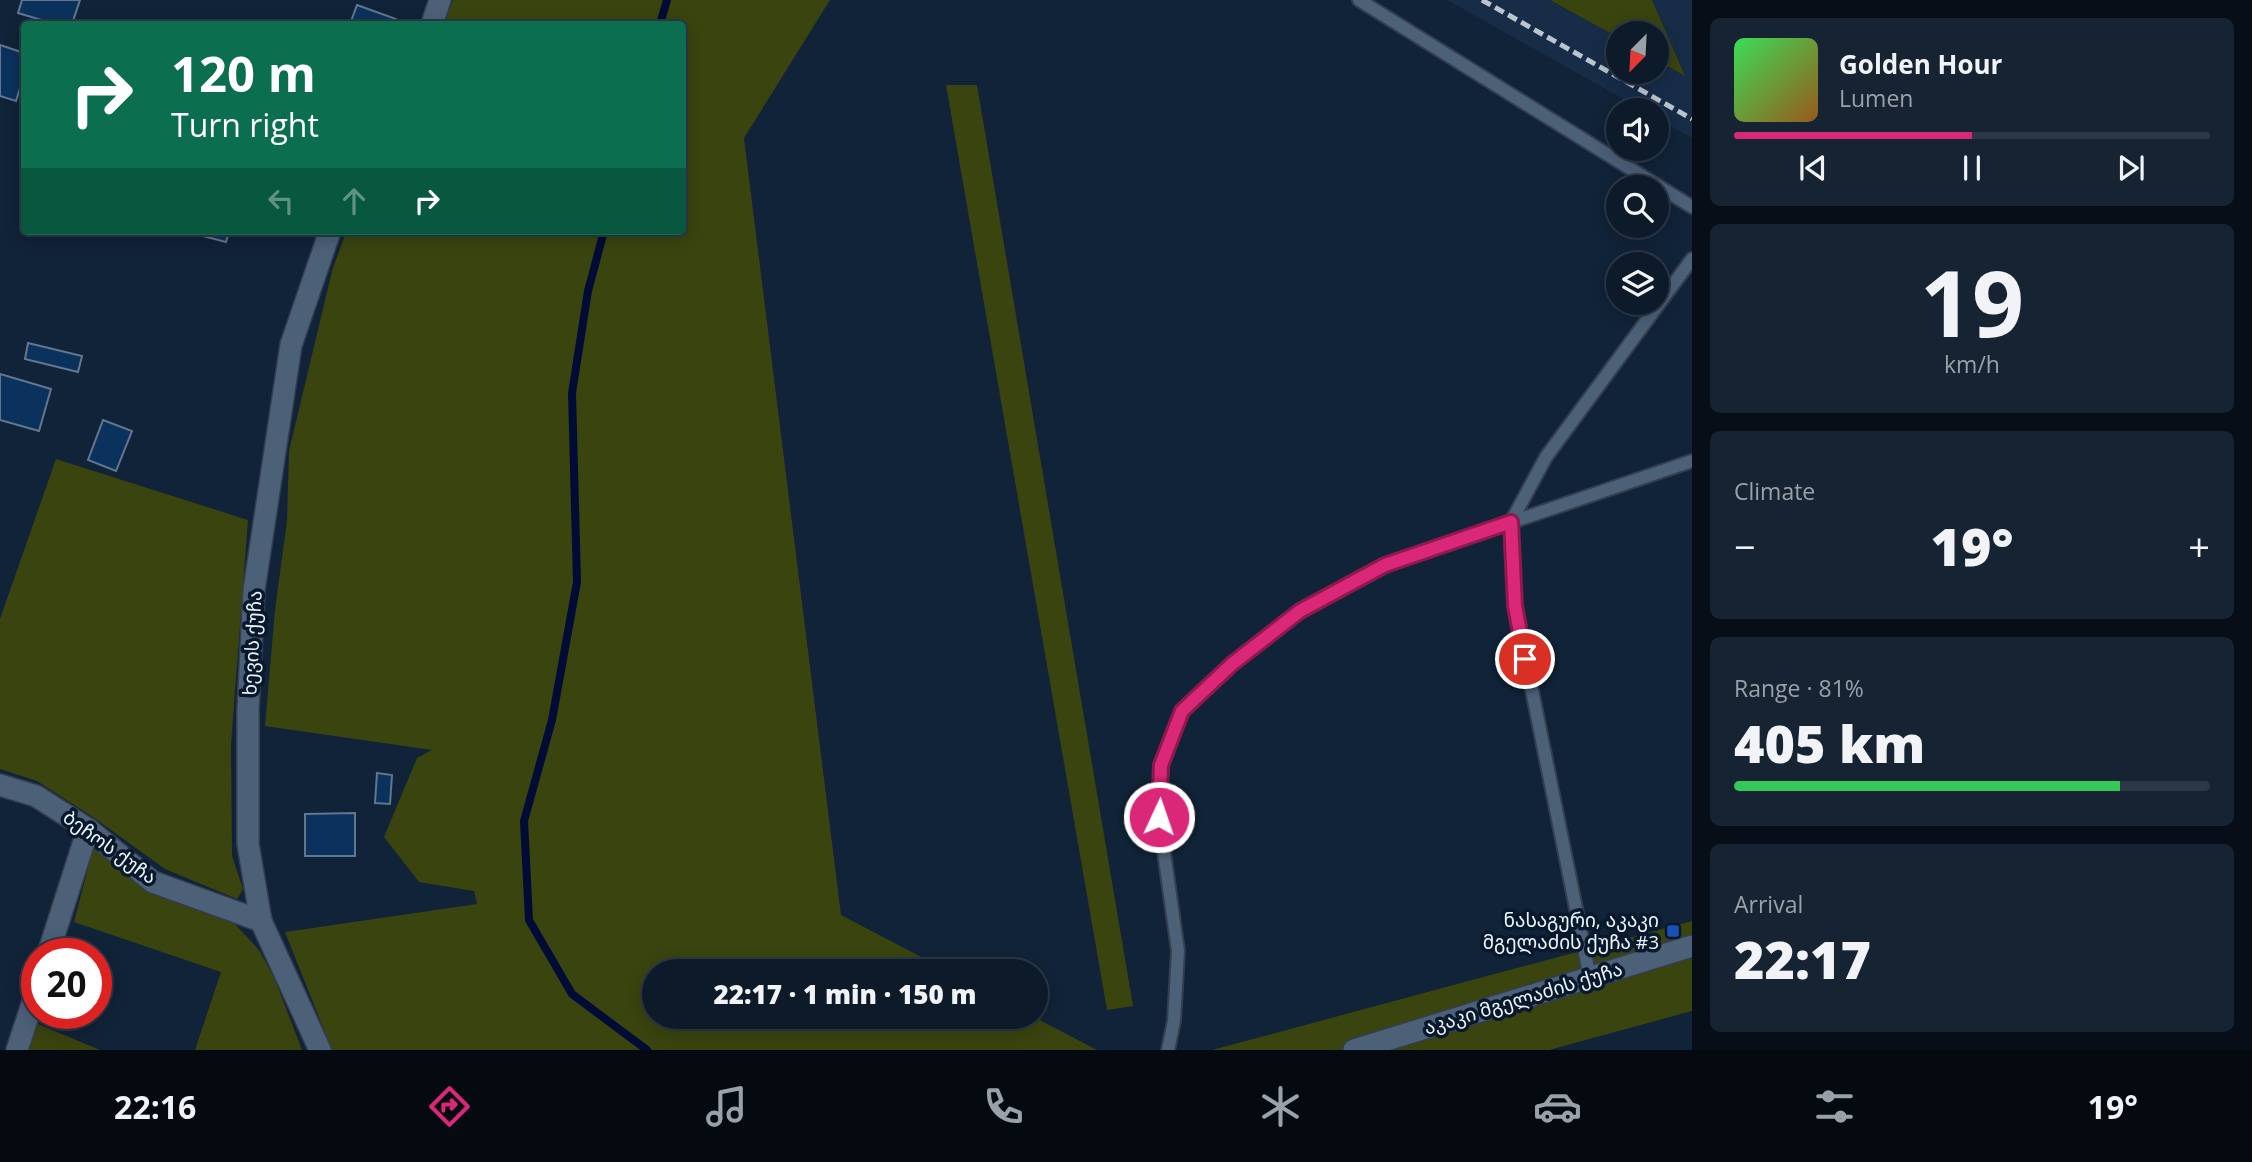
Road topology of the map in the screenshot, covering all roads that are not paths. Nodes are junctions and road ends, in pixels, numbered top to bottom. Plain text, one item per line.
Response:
1 (440, 0) edge
2 (1359, 0) edge
3 (433, 21) edge
4 (1692, 207) edge
5 (329, 235) edge
6 (1692, 259) edge
7 (1692, 461) edge
8 (1511, 522) junction
9 (0, 786) edge
10 (88, 829) junction
11 (261, 921) junction
12 (53, 938) edge
13 (1692, 946) edge
14 (1590, 978) junction
15 (24, 1029) edge
16 (17, 1050) edge
17 (320, 1050) edge
18 (1168, 1050) edge
19 (1354, 1050) edge

1 - 3 street
2 - 4 lane
5 - 11 street, ხევის ქუჩა
6 - 8 lane
7 - 8 lane
8 - 14 lane
8 - 18 lane
9 - 10 street, ბეჩოს ქუჩა
10 - 11 street, ბეჩოს ქუჩა
10 - 12 street
11 - 17 street, ხევის ქუჩა
13 - 14 street, აკაკი მგელაძის ქუჩა
14 - 19 street, აკაკი მგელაძის ქუჩა
15 - 16 street

